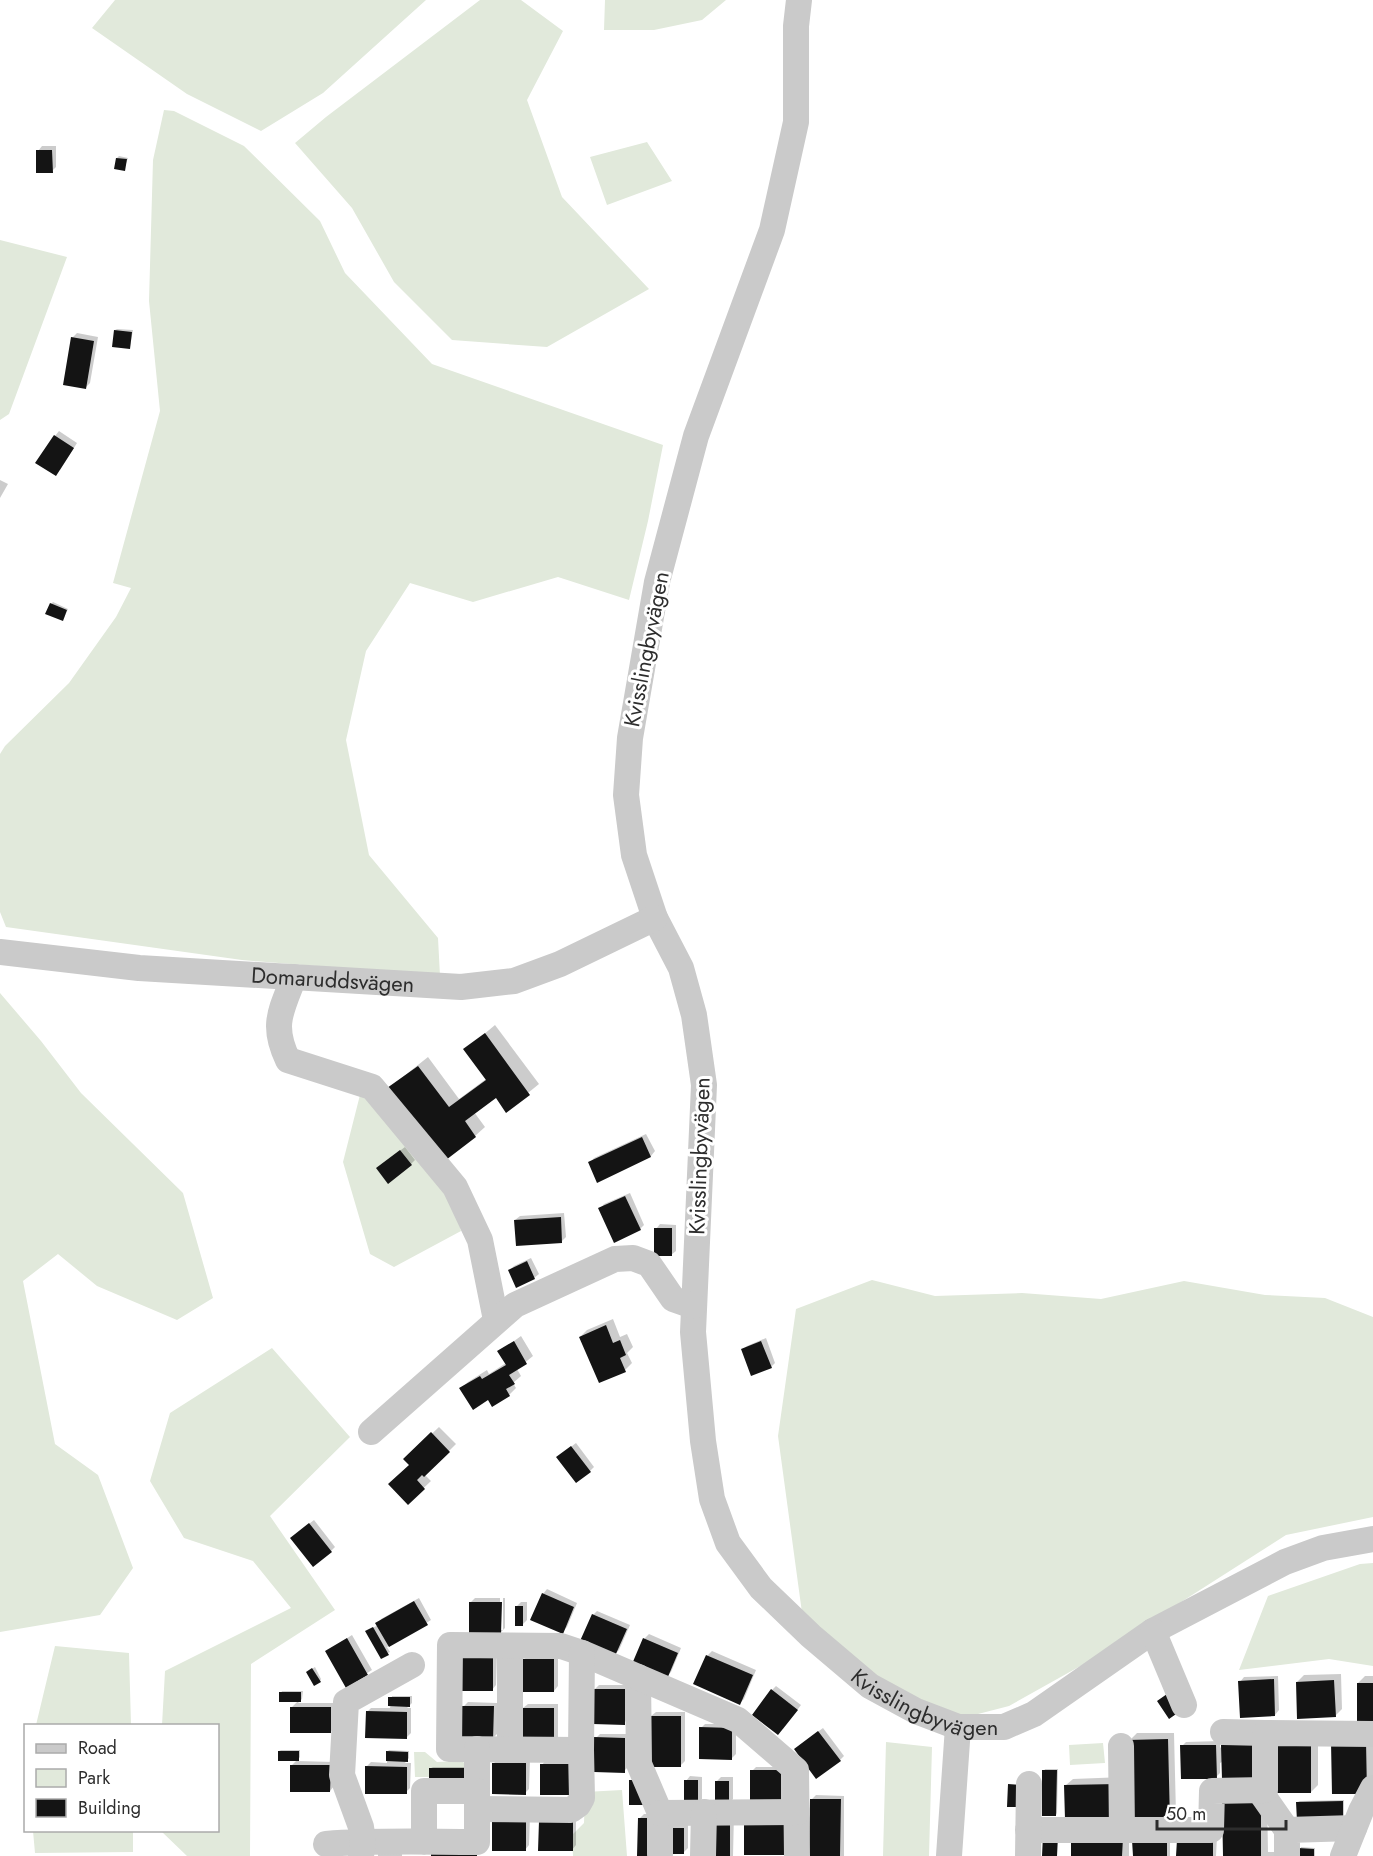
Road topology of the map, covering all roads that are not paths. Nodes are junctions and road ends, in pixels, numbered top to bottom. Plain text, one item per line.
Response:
1 (799, 0) edge
2 (655, 918) junction
3 (0, 952) edge
4 (294, 977) junction
5 (693, 1306) junction
6 (496, 1320) junction
7 (371, 1432) dead end
8 (1373, 1539) edge
9 (1153, 1631) junction
10 (510, 1646) junction
11 (582, 1653) junction
12 (412, 1665) dead end
13 (638, 1677) junction
14 (1184, 1705) dead end
15 (958, 1727) junction
16 (1223, 1732) dead end
17 (1265, 1733) junction
18 (1373, 1734) edge
19 (1121, 1746) dead end
20 (477, 1749) junction
21 (510, 1749) junction
22 (581, 1750) junction
23 (1029, 1784) dead end
24 (1373, 1788) edge
25 (1259, 1790) junction
26 (477, 1800) junction
27 (660, 1812) junction
28 (704, 1812) junction
29 (797, 1812) junction
30 (1354, 1828) junction
31 (1028, 1830) junction
32 (1122, 1830) junction
33 (1287, 1830) junction
34 (424, 1842) junction
35 (327, 1844) dead end
36 (362, 1849) edge
37 (660, 1854) dead end
38 (703, 1856) edge
39 (797, 1856) edge
40 (949, 1856) edge
41 (1028, 1856) edge
42 (1287, 1856) edge
43 (1343, 1856) edge

1 - 2 street, Kvisslingbyvägen
2 - 4 street, Domaruddsvägen
2 - 5 street, Kvisslingbyvägen
3 - 4 street, Domaruddsvägen
4 - 6 street
5 - 6 street
5 - 15 street, Kvisslingbyvägen
6 - 7 street
8 - 9 street, Kvisslingbyvägen
9 - 14 street
9 - 15 street, Kvisslingbyvägen
10 - 11 street
10 - 20 street
10 - 21 street
11 - 13 street
11 - 22 street
12 - 36 street
13 - 27 street
13 - 29 street
15 - 40 street
16 - 17 street
17 - 18 street
17 - 25 street
19 - 32 street
20 - 21 street
20 - 26 street
21 - 22 street
22 - 26 street
23 - 31 street
24 - 30 street
25 - 32 street
25 - 33 street
26 - 34 street
26 - 34 street
27 - 28 street
27 - 37 street
28 - 29 street
28 - 38 street
29 - 39 street
30 - 33 street
30 - 43 street
31 - 32 street
31 - 41 street
33 - 42 street
34 - 36 street
35 - 36 street

